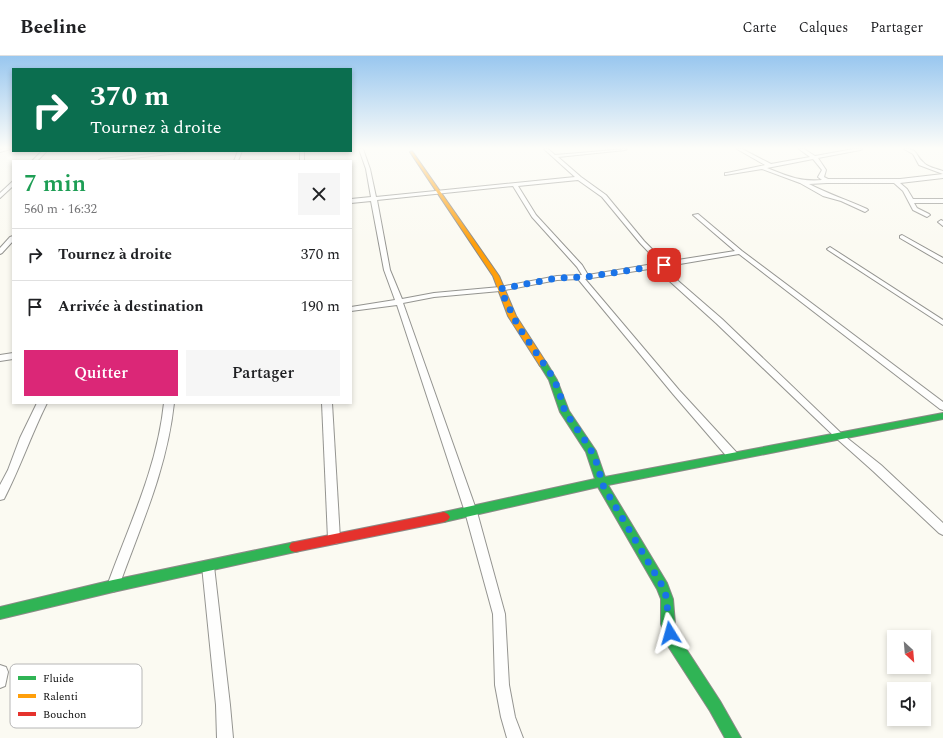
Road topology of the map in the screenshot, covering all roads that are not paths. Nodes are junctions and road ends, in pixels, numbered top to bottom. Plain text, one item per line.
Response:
1 (370, 181) edge
2 (432, 181) edge
3 (548, 181) edge
4 (583, 181) edge
5 (796, 181) edge
6 (827, 181) joint
7 (895, 181) joint
8 (799, 182) junction
9 (12, 184) edge
10 (514, 184) junction
11 (440, 192) junction
12 (0, 196) edge
13 (374, 199) junction
14 (352, 201) edge
15 (911, 201) junction
16 (943, 201) edge
17 (865, 210) dead end
18 (696, 215) dead end
19 (927, 216) dead end
20 (902, 237) dead end
21 (12, 238) edge
22 (0, 239) edge
23 (830, 249) dead end
24 (0, 252) edge
25 (740, 252) junction
26 (943, 261) edge
27 (660, 265) junction
28 (583, 277) junction
29 (500, 289) junction
30 (399, 302) junction
31 (352, 309) edge
32 (943, 323) edge
33 (12, 356) edge
34 (0, 358) edge
35 (41, 404) edge
36 (169, 404) edge
37 (327, 404) edge
38 (943, 407) edge
39 (943, 416) edge
40 (839, 436) junction
41 (733, 456) junction
42 (601, 482) junction
43 (0, 496) edge
44 (471, 512) junction
45 (943, 530) edge
46 (334, 539) junction
47 (208, 566) junction
48 (113, 586) junction
49 (0, 613) edge
50 (225, 738) edge
51 (514, 738) edge
52 (733, 738) edge

1 - 13 street
2 - 11 street
3 - 10 street
4 - 27 street
5 - 8 street
6 - 7 street
6 - 8 street
7 - 15 street
8 - 17 street
9 - 12 street
10 - 11 street
10 - 28 street
11 - 13 street
11 - 29 street
13 - 14 street
13 - 30 street
15 - 16 street
15 - 19 street
18 - 25 street
20 - 26 street
21 - 22 street
21 - 24 street
23 - 32 street
25 - 27 street
25 - 38 street
27 - 28 street
27 - 40 street
28 - 29 street
28 - 41 street
29 - 30 street
29 - 42 street
30 - 31 street
30 - 44 street
33 - 34 street
35 - 43 street
36 - 48 street
37 - 46 street
39 - 40 street
40 - 41 street
40 - 45 street
41 - 42 street
42 - 44 street
42 - 52 street
44 - 46 street
44 - 51 street
46 - 47 street
47 - 48 street
47 - 50 street
48 - 49 street

